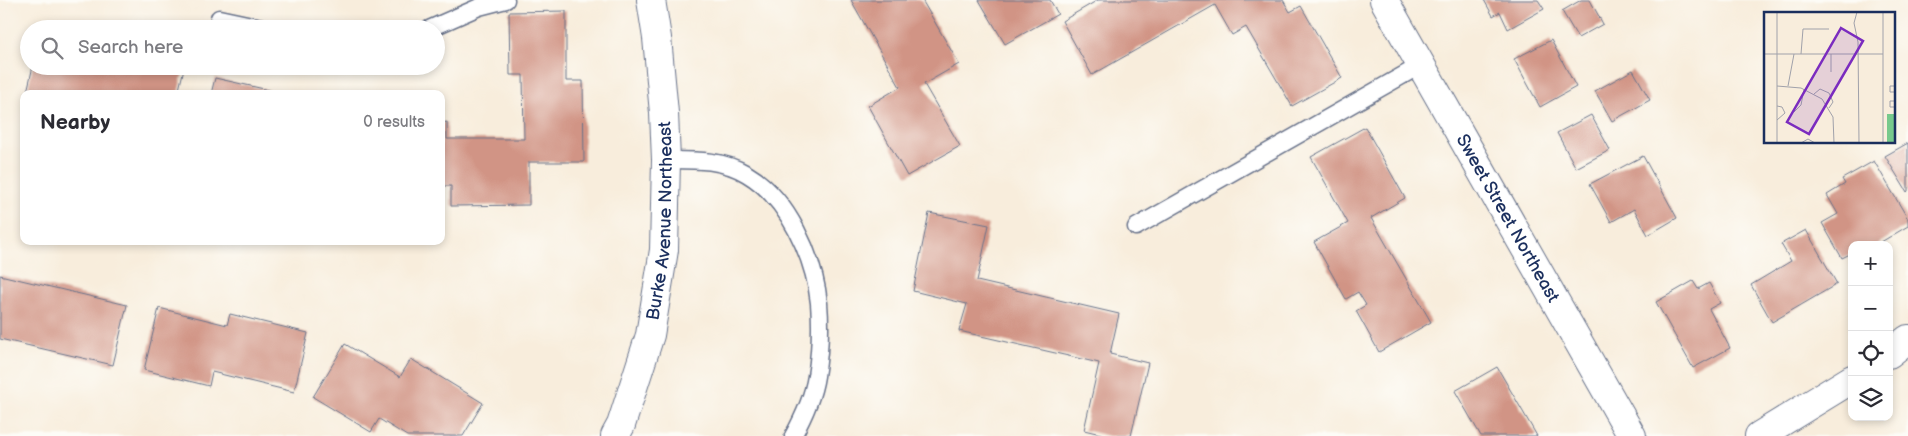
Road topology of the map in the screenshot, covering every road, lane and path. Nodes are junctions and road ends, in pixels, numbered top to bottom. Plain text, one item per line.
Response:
1 (506, 0) edge
2 (651, 0) edge
3 (1384, 0) edge
4 (219, 18) dead end
5 (228, 20) edge
6 (445, 22) edge
7 (1421, 65) junction
8 (666, 160) junction
9 (1136, 227) dead end
10 (1908, 339) edge
11 (1893, 351) edge
12 (1848, 380) edge
13 (615, 436) edge
14 (793, 436) edge
15 (1632, 436) edge
16 (1759, 436) edge

1 - 6 lane
2 - 8 street, Burke Avenue Northeast
3 - 7 street, Sweet Street Northeast
4 - 5 lane
7 - 9 lane
7 - 15 street, Sweet Street Northeast
8 - 13 street, Burke Avenue Northeast
8 - 14 lane
10 - 11 street
12 - 16 street

